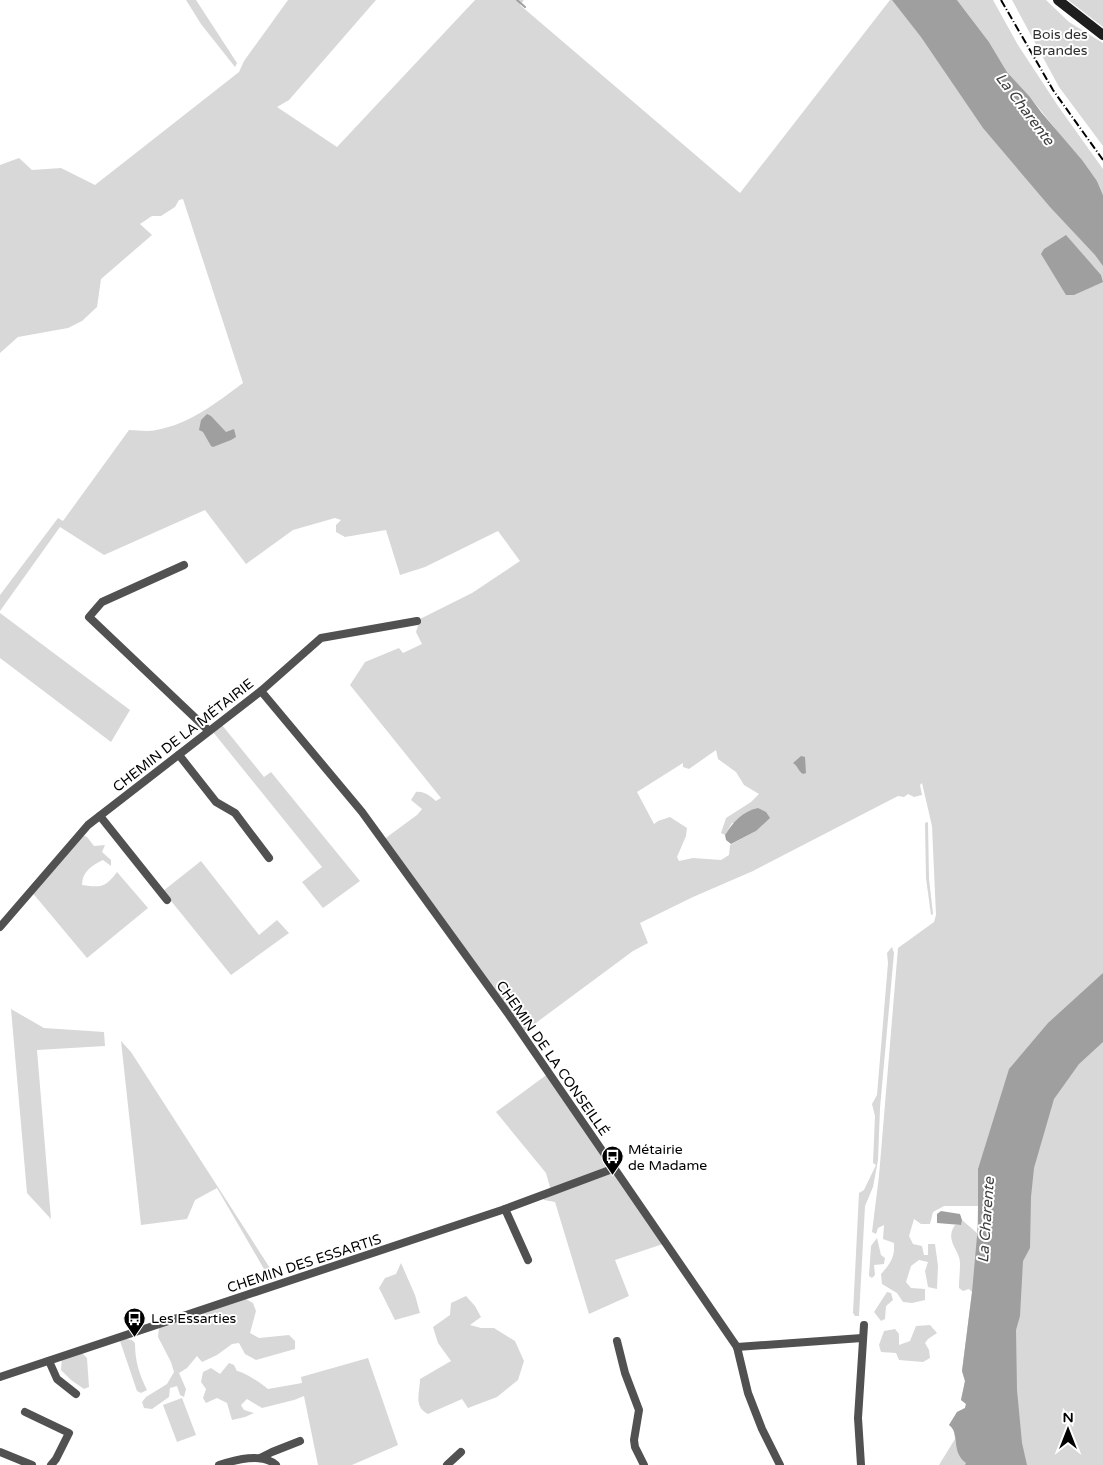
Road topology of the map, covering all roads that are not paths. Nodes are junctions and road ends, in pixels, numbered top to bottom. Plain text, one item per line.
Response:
1 (1058, 0) edge
2 (1103, 35) edge
3 (184, 565) dead end
4 (416, 621) dead end
5 (261, 691) junction
6 (209, 731) junction
7 (179, 755) junction
8 (100, 816) junction
9 (269, 858) dead end
10 (167, 900) dead end
11 (0, 927) edge
12 (615, 1168) junction
13 (505, 1209) junction
14 (528, 1260) dead end
15 (864, 1325) dead end
16 (862, 1338) junction
17 (617, 1341) dead end
18 (738, 1347) junction
19 (49, 1361) junction
20 (0, 1377) edge
21 (76, 1394) dead end
22 (25, 1412) dead end
23 (300, 1441) dead end
24 (0, 1452) edge
25 (461, 1452) dead end
26 (260, 1458) junction
27 (32, 1465) edge
28 (52, 1465) edge
29 (219, 1465) edge
30 (276, 1465) edge
31 (447, 1465) edge
32 (644, 1465) edge
33 (780, 1465) edge
34 (861, 1465) edge

1 - 2 main road
3 - 6 street
4 - 5 street, CHEMIN DE LA MÉTAIRIE
5 - 6 street, CHEMIN DE LA MÉTAIRIE
5 - 12 street, CHEMIN DE LA CONSEILLÉ
6 - 7 street, CHEMIN DE LA MÉTAIRIE
7 - 8 street, CHEMIN DE LA MÉTAIRIE
7 - 9 street
8 - 10 street
8 - 11 street, CHEMIN DE LA MÉTAIRIE
12 - 13 street, CHEMIN DES ESSARTIS
12 - 18 street, CHEMIN DE LA CONSEILLÉ
13 - 14 street
13 - 19 street, CHEMIN DES ESSARTIS
15 - 16 street
16 - 18 street
16 - 34 street
17 - 32 street
18 - 33 street
19 - 20 street, CHEMIN DES ESSARTIS
19 - 21 street
22 - 28 street
23 - 26 street
24 - 27 street
25 - 31 street
26 - 29 street
26 - 30 street

